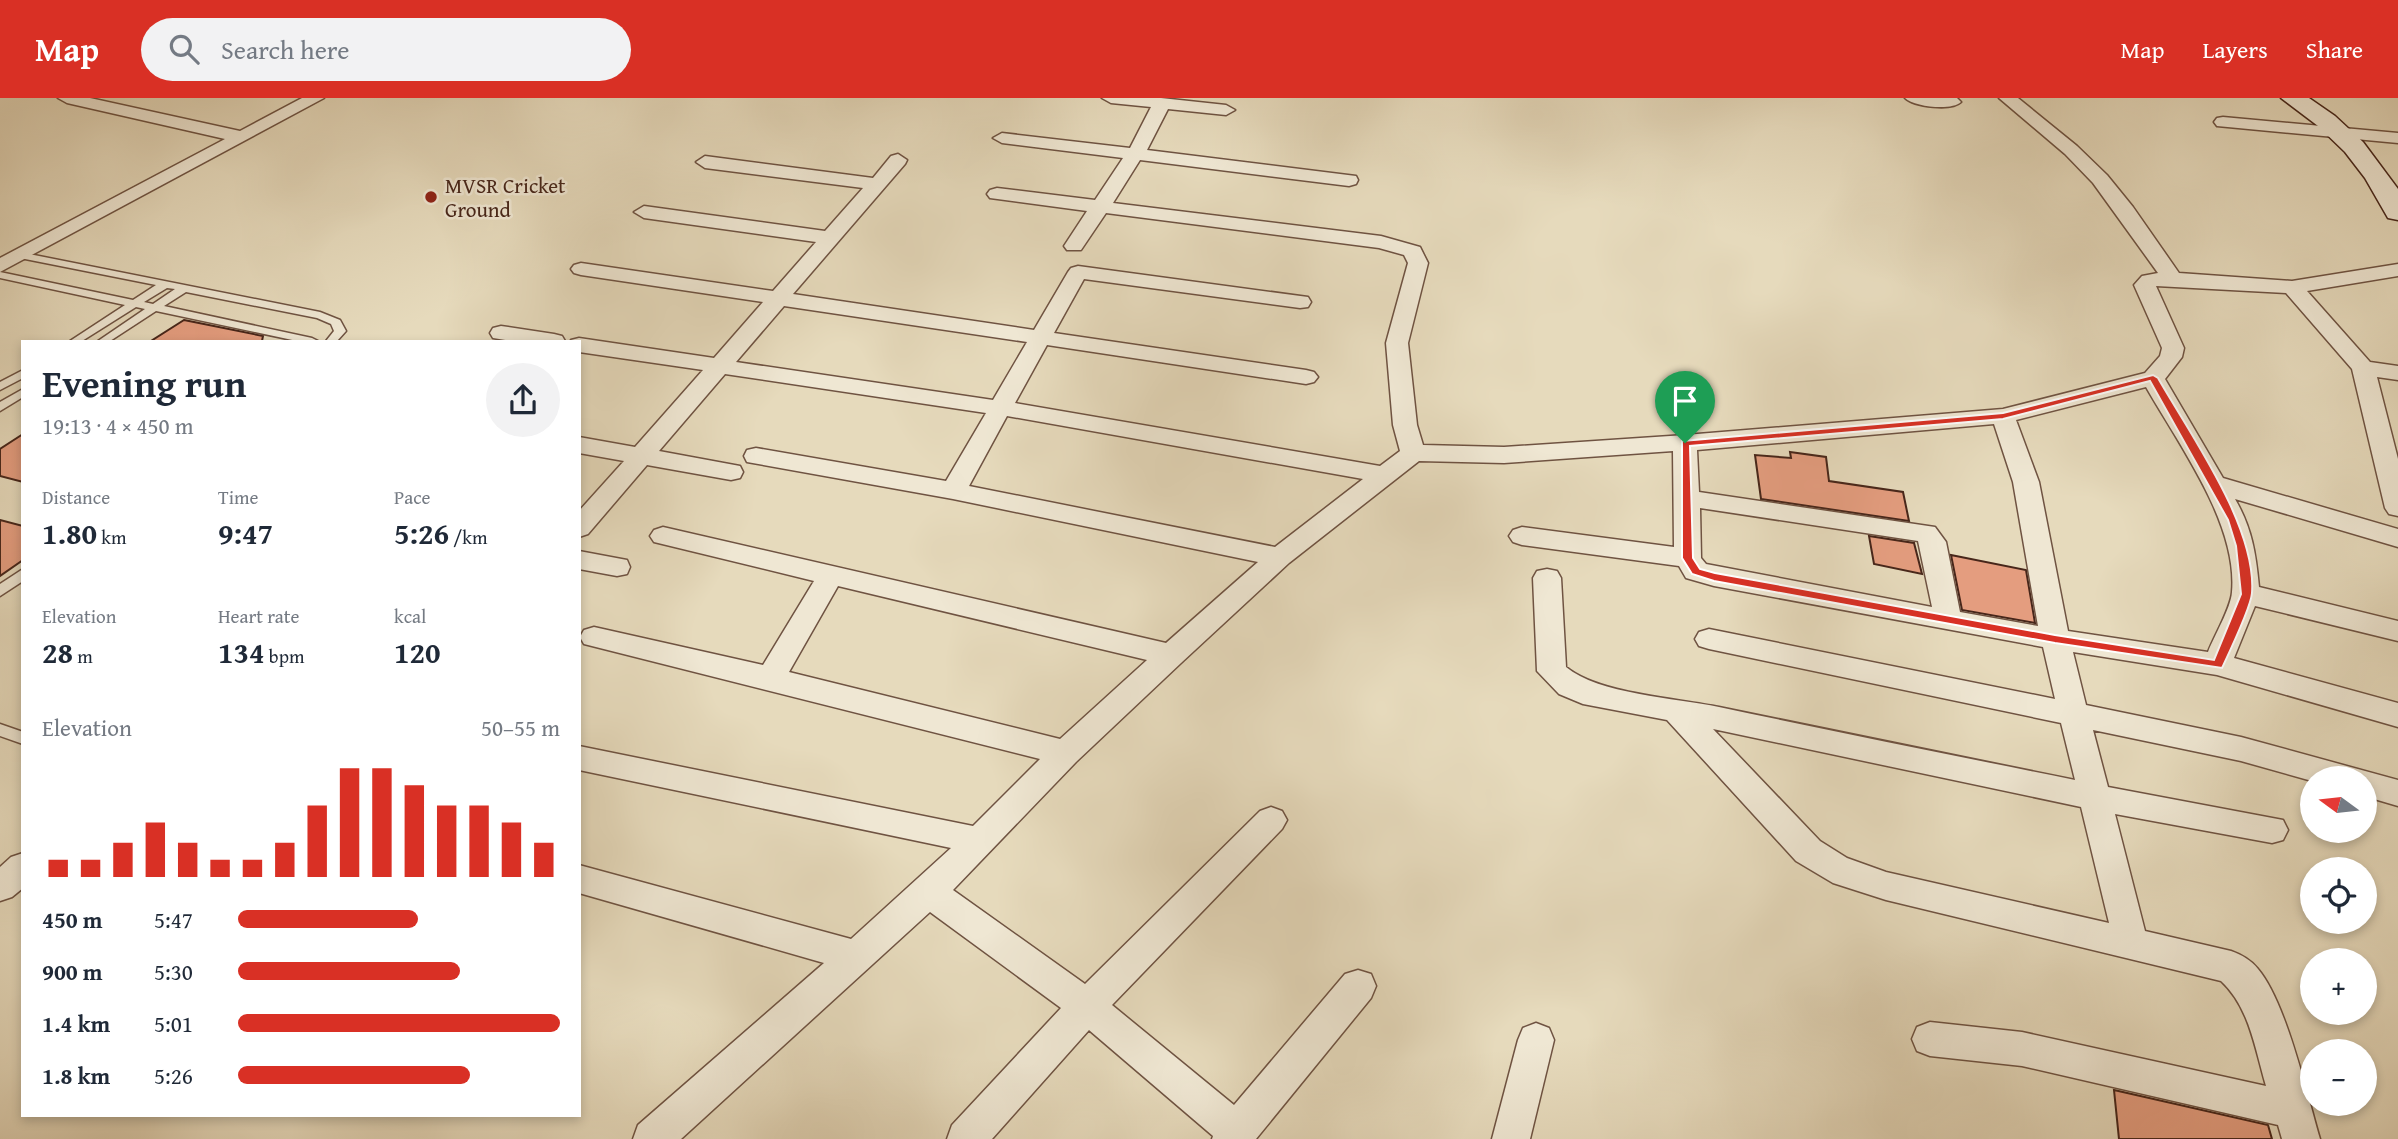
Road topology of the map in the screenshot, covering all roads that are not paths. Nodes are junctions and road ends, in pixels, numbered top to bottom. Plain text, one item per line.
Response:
1 (67, 98) edge
2 (315, 98) edge
3 (1111, 98) edge
4 (1914, 98) edge
5 (2008, 98) edge
6 (2293, 98) edge
7 (1952, 103) dead end
8 (1161, 105) junction
9 (1226, 110) dead end
10 (2222, 122) dead end
11 (2343, 132) junction
12 (242, 137) junction
13 (1002, 138) dead end
14 (2398, 138) edge
15 (1136, 153) junction
16 (898, 160) dead end
17 (705, 162) dead end
18 (1349, 180) dead end
19 (878, 184) junction
20 (2391, 186) edge
21 (998, 194) dead end
22 (1099, 207) junction
23 (644, 212) dead end
24 (2398, 212) edge
25 (832, 238) junction
26 (1074, 246) dead end
27 (9, 253) edge
28 (0, 266) edge
29 (580, 269) dead end
30 (2398, 270) edge
31 (0, 275) edge
32 (2172, 279) junction
33 (167, 283) junction
34 (186, 287) junction
35 (2292, 287) junction
36 (781, 298) junction
37 (1300, 302) dead end
38 (134, 305) junction
39 (154, 309) junction
40 (501, 333) dead end
41 (1040, 338) junction
42 (77, 340) edge
43 (105, 340) edge
44 (307, 340) edge
45 (332, 340) edge
46 (547, 340) edge
47 (581, 345) edge
48 (719, 368) junction
49 (2363, 368) junction
50 (2398, 373) edge
51 (21, 374) edge
52 (1306, 377) dead end
53 (2153, 378) junction
54 (0, 387) edge
55 (21, 393) edge
56 (0, 407) edge
57 (1000, 408) junction
58 (2003, 416) junction
59 (1685, 443) junction
60 (581, 445) edge
61 (1413, 453) junction
62 (643, 455) junction
63 (757, 456) dead end
64 (731, 472) dead end
65 (1385, 475) junction
66 (2214, 484) junction
67 (953, 491) junction
68 (1686, 498) junction
69 (2398, 509) edge
70 (581, 526) edge
71 (663, 536) dead end
72 (1522, 536) dead end
73 (2398, 538) edge
74 (1280, 557) junction
75 (1688, 558) junction
76 (581, 560) edge
77 (617, 567) dead end
78 (21, 575) edge
79 (830, 577) junction
80 (1547, 578) dead end
81 (0, 591) edge
82 (2246, 594) junction
83 (1948, 620) junction
84 (2398, 631) edge
85 (594, 637) dead end
86 (1709, 639) dead end
87 (2055, 639) junction
88 (1171, 654) junction
89 (2217, 664) junction
90 (770, 678) junction
91 (1676, 710) junction
92 (2074, 715) junction
93 (2398, 715) edge
94 (0, 730) edge
95 (21, 737) edge
96 (1065, 754) junction
97 (581, 758) edge
98 (2302, 766) edge
99 (2377, 787) edge
100 (2398, 793) edge
101 (2093, 797) junction
102 (1271, 820) dead end
103 (2272, 830) dead end
104 (981, 841) junction
105 (21, 869) edge
106 (581, 880) edge
107 (0, 887) edge
108 (929, 892) junction
109 (2131, 944) junction
110 (855, 957) junction
111 (1358, 986) dead end
112 (1087, 1006) junction
113 (1930, 1039) dead end
114 (1536, 1040) dead end
115 (2297, 1124) edge
116 (1234, 1135) edge
117 (652, 1139) edge
118 (967, 1139) edge
119 (1511, 1139) edge

1 - 12 street
2 - 12 street
3 - 8 street
4 - 7 street
5 - 32 street
6 - 11 main road
8 - 9 street
8 - 15 street
10 - 11 street
11 - 14 street
11 - 20 main road
12 - 27 street
13 - 15 street
15 - 18 street
15 - 22 street
16 - 19 street
17 - 19 street
19 - 25 street
20 - 24 main road
21 - 22 street
22 - 26 street
22 - 61 street
23 - 25 street
25 - 36 street
27 - 28 street
27 - 33 lane
29 - 36 street
30 - 35 street
31 - 38 lane
32 - 35 street
32 - 53 street
33 - 34 lane
33 - 38 lane
34 - 39 lane
34 - 45 lane
35 - 49 street
36 - 41 street
36 - 48 street
37 - 41 street
38 - 39 lane
38 - 42 lane
39 - 43 lane
39 - 44 lane
40 - 46 street
41 - 52 street
41 - 57 street
47 - 48 street
48 - 57 street
48 - 62 street
49 - 50 street
49 - 69 street
51 - 54 lane
53 - 58 street
53 - 66 street
55 - 56 lane
57 - 65 street
57 - 67 street
58 - 59 street
58 - 87 street
59 - 61 street
59 - 68 street
60 - 62 street
61 - 65 street
62 - 64 street
62 - 70 street
63 - 67 street
65 - 74 street
66 - 73 street
66 - 82 street
67 - 74 street
68 - 75 street
68 - 83 street
71 - 79 street
72 - 75 street
74 - 88 street
75 - 83 street
76 - 77 street
78 - 81 lane
79 - 88 street
79 - 90 street
80 - 91 street
82 - 84 street
82 - 89 street
83 - 87 street
85 - 90 street
86 - 92 street
87 - 89 street
87 - 92 street
88 - 96 street
89 - 93 street
90 - 96 street
91 - 101 street
91 - 109 street
92 - 98 street
92 - 101 street
94 - 95 lane
96 - 104 street
97 - 104 street
99 - 100 street
101 - 103 street
101 - 109 street
102 - 112 street
104 - 108 street
105 - 107 street
106 - 110 street
108 - 110 street
108 - 112 street
109 - 115 street
110 - 117 street
111 - 116 street
112 - 116 street
112 - 118 street
113 - 115 street
114 - 119 street

